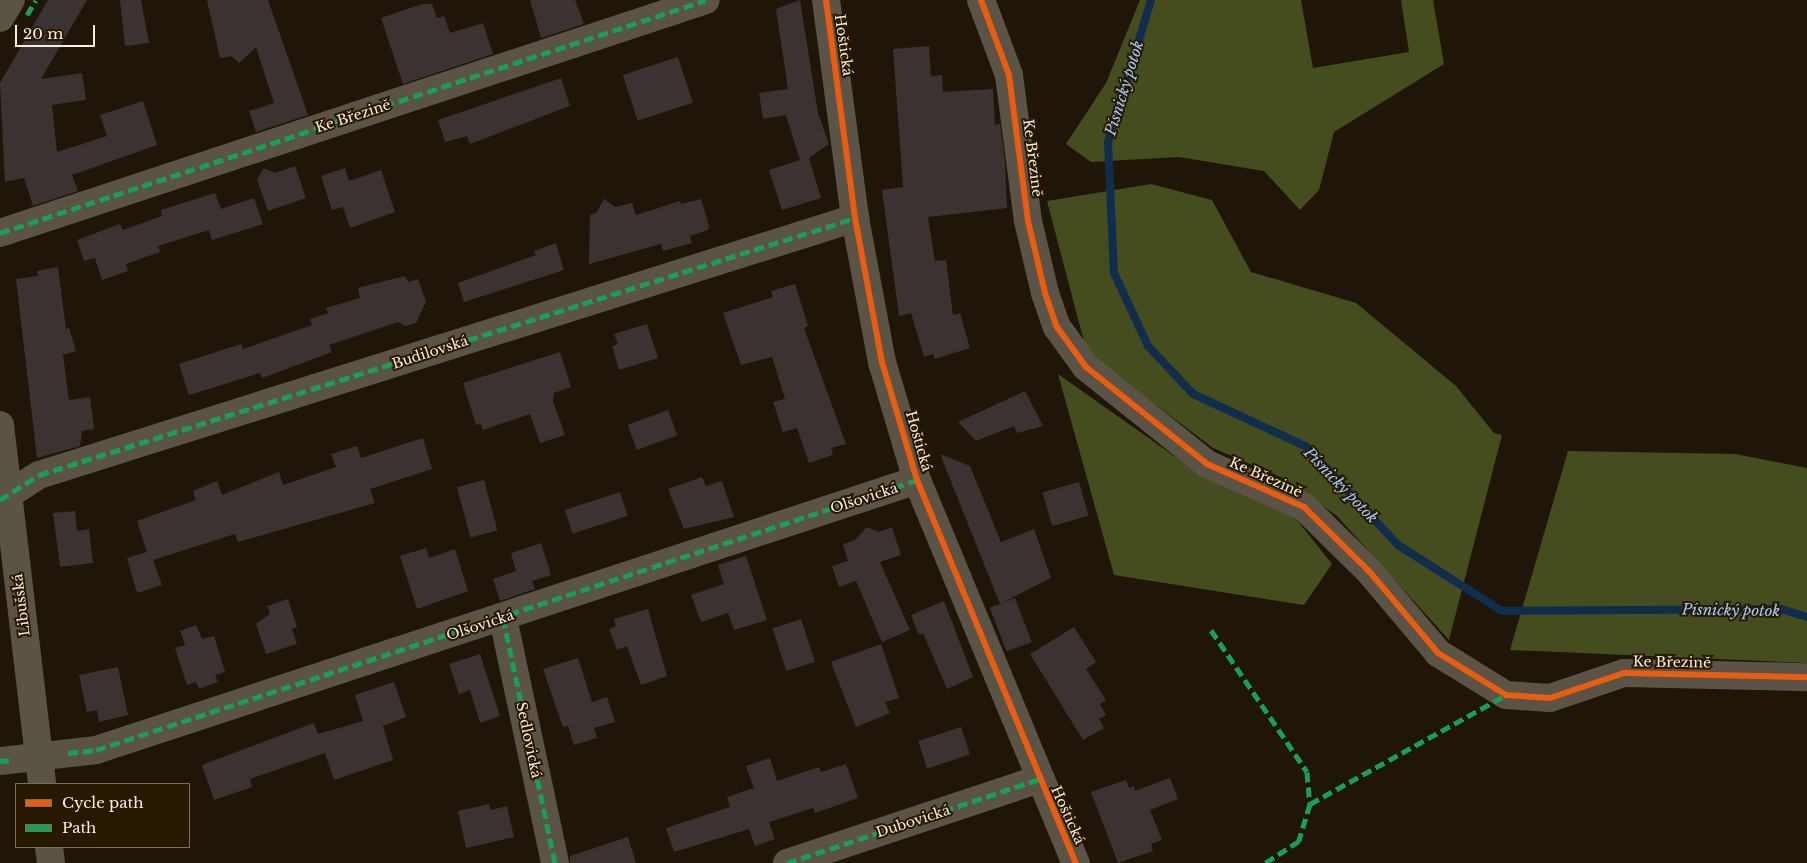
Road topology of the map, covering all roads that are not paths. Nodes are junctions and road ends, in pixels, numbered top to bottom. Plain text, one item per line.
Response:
1 (11, 0) edge
2 (706, 0) edge
3 (826, 0) edge
4 (981, 0) edge
5 (0, 18) edge
6 (855, 218) junction
7 (0, 233) edge
8 (0, 425) edge
9 (917, 480) junction
10 (4, 497) edge
11 (503, 618) junction
12 (1807, 677) edge
13 (39, 756) junction
14 (0, 761) edge
15 (1039, 779) junction
16 (42, 783) edge
17 (49, 848) edge
18 (51, 863) edge
19 (555, 863) edge
20 (787, 863) edge
21 (1076, 863) edge

1 - 5 street
2 - 7 street, Ke Březině
3 - 6 street, Hoštická
4 - 12 street, Ke Březině
6 - 9 street, Hoštická
6 - 10 street, Budilovská
8 - 10 street, Libušská
9 - 11 street, Olšovická
9 - 15 street, Hoštická
10 - 13 street, Libušská
11 - 13 street, Olšovická
11 - 19 street, Sedlovická
13 - 14 street, Olšovická
13 - 16 street, Libušská
15 - 20 street, Dubovická
15 - 21 street, Hoštická
17 - 18 street

